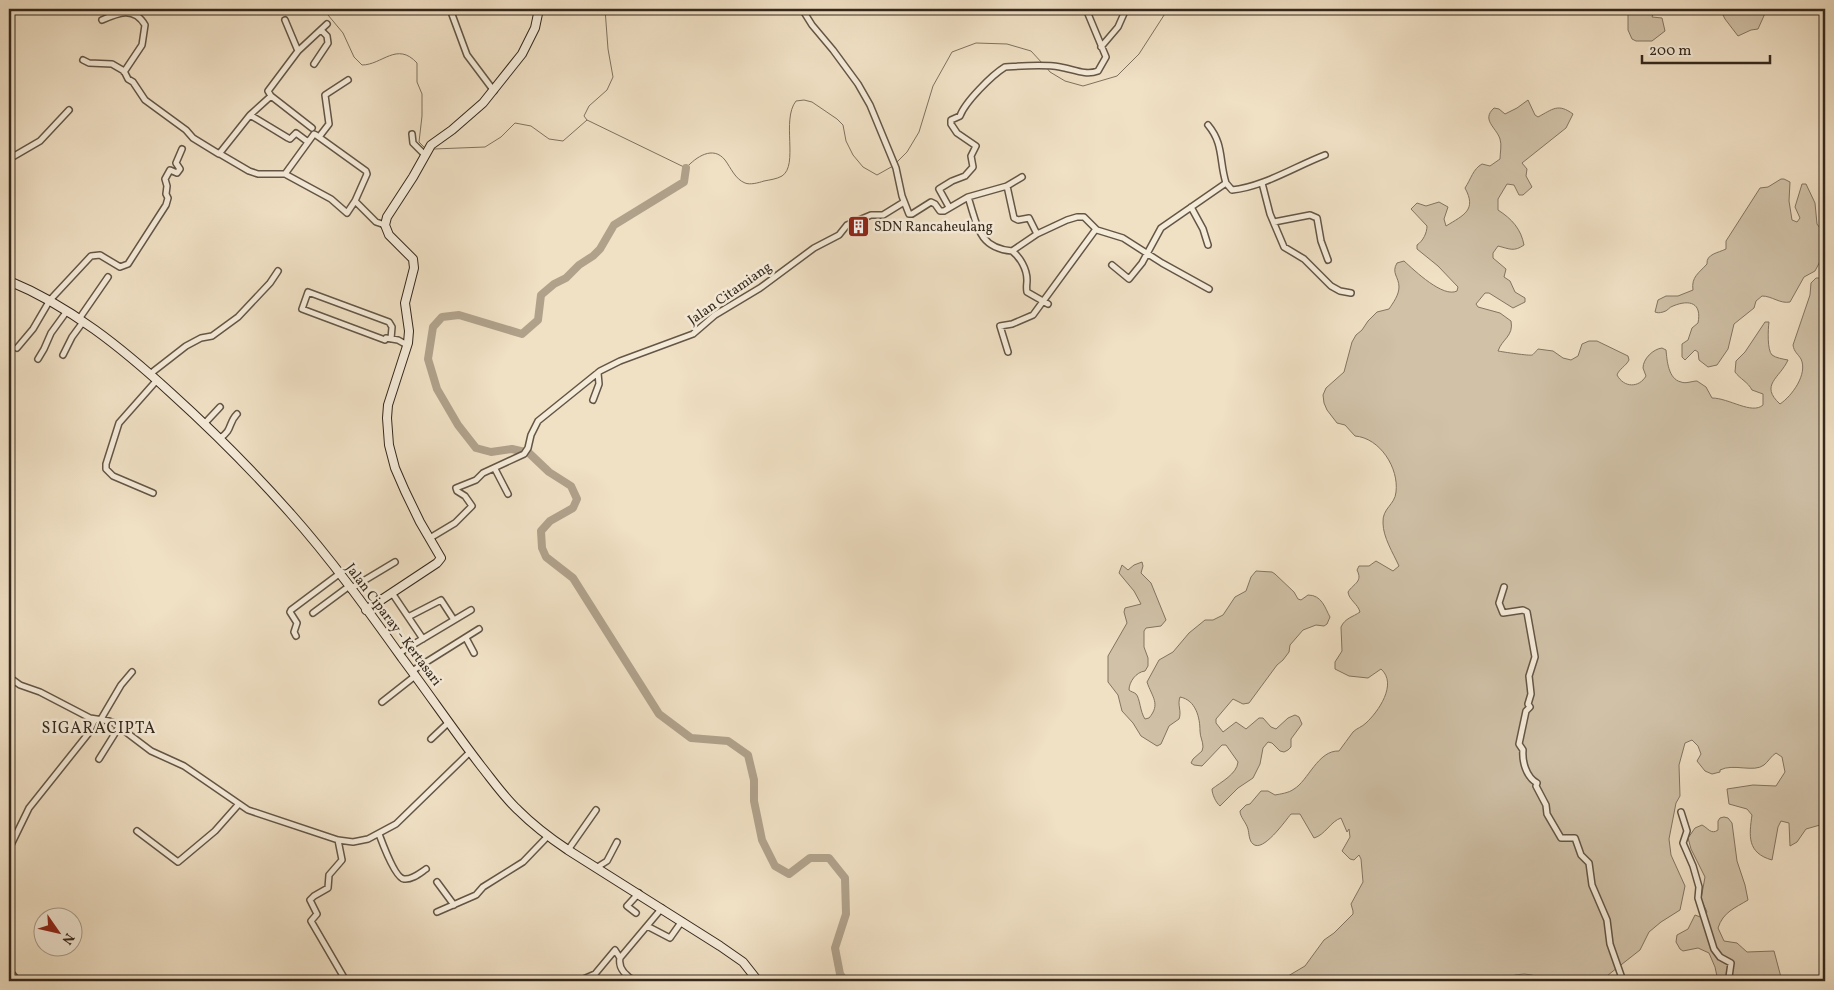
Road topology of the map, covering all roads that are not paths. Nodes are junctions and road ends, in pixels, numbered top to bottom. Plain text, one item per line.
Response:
1 (450, 9) edge
2 (539, 9) edge
3 (802, 9) edge
4 (1086, 9) edge
5 (1126, 9) edge
6 (102, 20) dead end
7 (285, 20) dead end
8 (327, 24) dead end
9 (321, 30) junction
10 (1101, 47) junction
11 (298, 51) junction
12 (83, 60) dead end
13 (314, 64) dead end
14 (124, 72) junction
15 (348, 80) dead end
16 (494, 91) junction
17 (270, 96) junction
18 (69, 110) dead end
19 (250, 115) junction
20 (1208, 125) dead end
21 (312, 128) dead end
22 (412, 134) dead end
23 (319, 137) junction
24 (308, 142) junction
25 (182, 149) dead end
26 (425, 153) junction
27 (220, 154) junction
28 (1325, 155) dead end
29 (9, 159) edge
30 (285, 174) junction
31 (1022, 177) dead end
32 (1226, 183) junction
33 (1262, 183) junction
34 (1007, 186) junction
35 (968, 197) junction
36 (355, 201) junction
37 (904, 202) junction
38 (949, 207) junction
39 (1191, 207) junction
40 (1274, 222) junction
41 (385, 225) junction
42 (1096, 229) junction
43 (1037, 234) junction
44 (1208, 245) dead end
45 (1012, 251) junction
46 (1147, 254) junction
47 (1328, 260) dead end
48 (1112, 265) dead end
49 (278, 271) dead end
50 (108, 277) dead end
51 (9, 281) edge
52 (1209, 289) dead end
53 (1351, 293) dead end
54 (50, 300) junction
55 (1046, 303) junction
56 (67, 311) junction
57 (81, 320) junction
58 (391, 339) junction
59 (408, 345) junction
60 (17, 348) dead end
61 (1008, 352) dead end
62 (63, 355) dead end
63 (38, 359) dead end
64 (598, 373) junction
65 (150, 374) junction
66 (157, 380) junction
67 (593, 400) dead end
68 (220, 407) dead end
69 (237, 414) dead end
70 (205, 423) junction
71 (220, 438) junction
72 (495, 468) junction
73 (153, 493) dead end
74 (508, 494) dead end
75 (430, 538) junction
76 (395, 562) dead end
77 (339, 574) junction
78 (1504, 587) dead end
79 (350, 588) junction
80 (392, 593) junction
81 (366, 610) junction
82 (471, 610) dead end
83 (313, 613) dead end
84 (408, 617) junction
85 (454, 620) junction
86 (479, 629) dead end
87 (296, 636) dead end
88 (466, 638) junction
89 (423, 639) junction
90 (474, 653) dead end
91 (399, 654) junction
92 (132, 672) dead end
93 (414, 674) junction
94 (9, 677) edge
95 (382, 702) dead end
96 (98, 719) junction
97 (449, 722) junction
98 (119, 727) junction
99 (431, 739) dead end
100 (470, 752) junction
101 (99, 759) dead end
102 (238, 805) junction
103 (596, 810) dead end
104 (1681, 812) dead end
105 (137, 831) dead end
106 (379, 834) junction
107 (548, 836) junction
108 (338, 840) junction
109 (617, 842) dead end
110 (9, 849) edge
111 (568, 850) junction
112 (596, 868) junction
113 (426, 869) dead end
114 (437, 882) dead end
115 (638, 893) junction
116 (454, 905) junction
117 (662, 908) junction
118 (437, 912) dead end
119 (636, 913) dead end
120 (683, 920) junction
121 (647, 926) junction
122 (620, 958) junction
123 (9, 970) edge
124 (18, 981) edge
125 (346, 981) edge
126 (579, 981) edge
127 (635, 981) edge
128 (758, 981) edge
129 (1622, 981) edge
130 (1726, 981) edge

1 - 16 street
2 - 16 main road
3 - 37 street
4 - 10 street
5 - 10 street
6 - 14 street
7 - 11 street
8 - 9 street
9 - 11 street
9 - 13 street
10 - 38 street
11 - 17 street
12 - 14 street
14 - 27 street
15 - 23 street
16 - 26 main road
17 - 19 street
17 - 21 street
18 - 29 street
19 - 24 street
19 - 27 street
20 - 32 street
22 - 26 street
23 - 24 street
23 - 36 street
24 - 30 street
25 - 54 street
26 - 41 main road
27 - 30 street
28 - 33 street
30 - 36 street
31 - 34 street
32 - 33 street
32 - 39 street
33 - 40 street
34 - 35 street
34 - 43 street
35 - 38 street
35 - 45 street
36 - 41 street
37 - 38 street
37 - 64 street, Jalan Citamiang
39 - 44 street
39 - 46 street
40 - 47 street
40 - 53 street
41 - 59 main road
42 - 43 street
42 - 46 street
42 - 55 street
43 - 45 street
45 - 55 street
46 - 48 street
46 - 52 street
49 - 65 street
50 - 57 street
51 - 54 main road, Jalan Ciparay - Kertasari
54 - 56 main road, Jalan Ciparay - Kertasari
54 - 60 street
55 - 61 street
56 - 57 main road, Jalan Ciparay - Kertasari
56 - 63 street
57 - 62 street
57 - 65 main road, Jalan Ciparay - Kertasari
58 - 58 street
58 - 59 street
59 - 75 main road
64 - 67 street
64 - 72 street, Jalan Citamiang
65 - 66 main road, Jalan Ciparay - Kertasari
66 - 70 main road, Jalan Ciparay - Kertasari
66 - 73 street
68 - 70 street
69 - 71 street
70 - 71 main road, Jalan Ciparay - Kertasari
71 - 77 main road, Jalan Ciparay - Kertasari
72 - 74 street
72 - 75 street
75 - 80 main road
76 - 79 street
77 - 79 main road, Jalan Ciparay - Kertasari
77 - 87 street
78 - 129 street
79 - 81 main road, Jalan Ciparay - Kertasari
79 - 83 street
80 - 81 main road
80 - 84 street
81 - 91 main road, Jalan Ciparay - Kertasari
82 - 85 street
84 - 85 street
84 - 89 street
85 - 89 street
86 - 88 street
88 - 90 street
88 - 93 street
89 - 91 street
91 - 93 main road, Jalan Ciparay - Kertasari
92 - 96 street
93 - 95 street
93 - 97 main road, Jalan Ciparay - Kertasari
94 - 96 street
96 - 98 street
96 - 110 street
97 - 99 street
97 - 100 main road, Jalan Ciparay - Kertasari
98 - 101 street
98 - 102 street
100 - 106 street
100 - 107 main road, Jalan Ciparay - Kertasari
102 - 105 street
102 - 108 street
103 - 111 street
104 - 130 street
106 - 108 street
106 - 113 street
107 - 111 main road, Jalan Ciparay - Kertasari
107 - 116 street
108 - 125 street
109 - 112 street
111 - 112 main road, Jalan Ciparay - Kertasari
112 - 115 main road, Jalan Ciparay - Kertasari
114 - 116 street
115 - 117 main road, Jalan Ciparay - Kertasari
115 - 119 street
116 - 118 street
117 - 120 main road, Jalan Ciparay - Kertasari
117 - 121 street
120 - 121 street
120 - 128 main road, Jalan Ciparay - Kertasari
121 - 122 street
122 - 126 street
122 - 127 street
123 - 124 street

